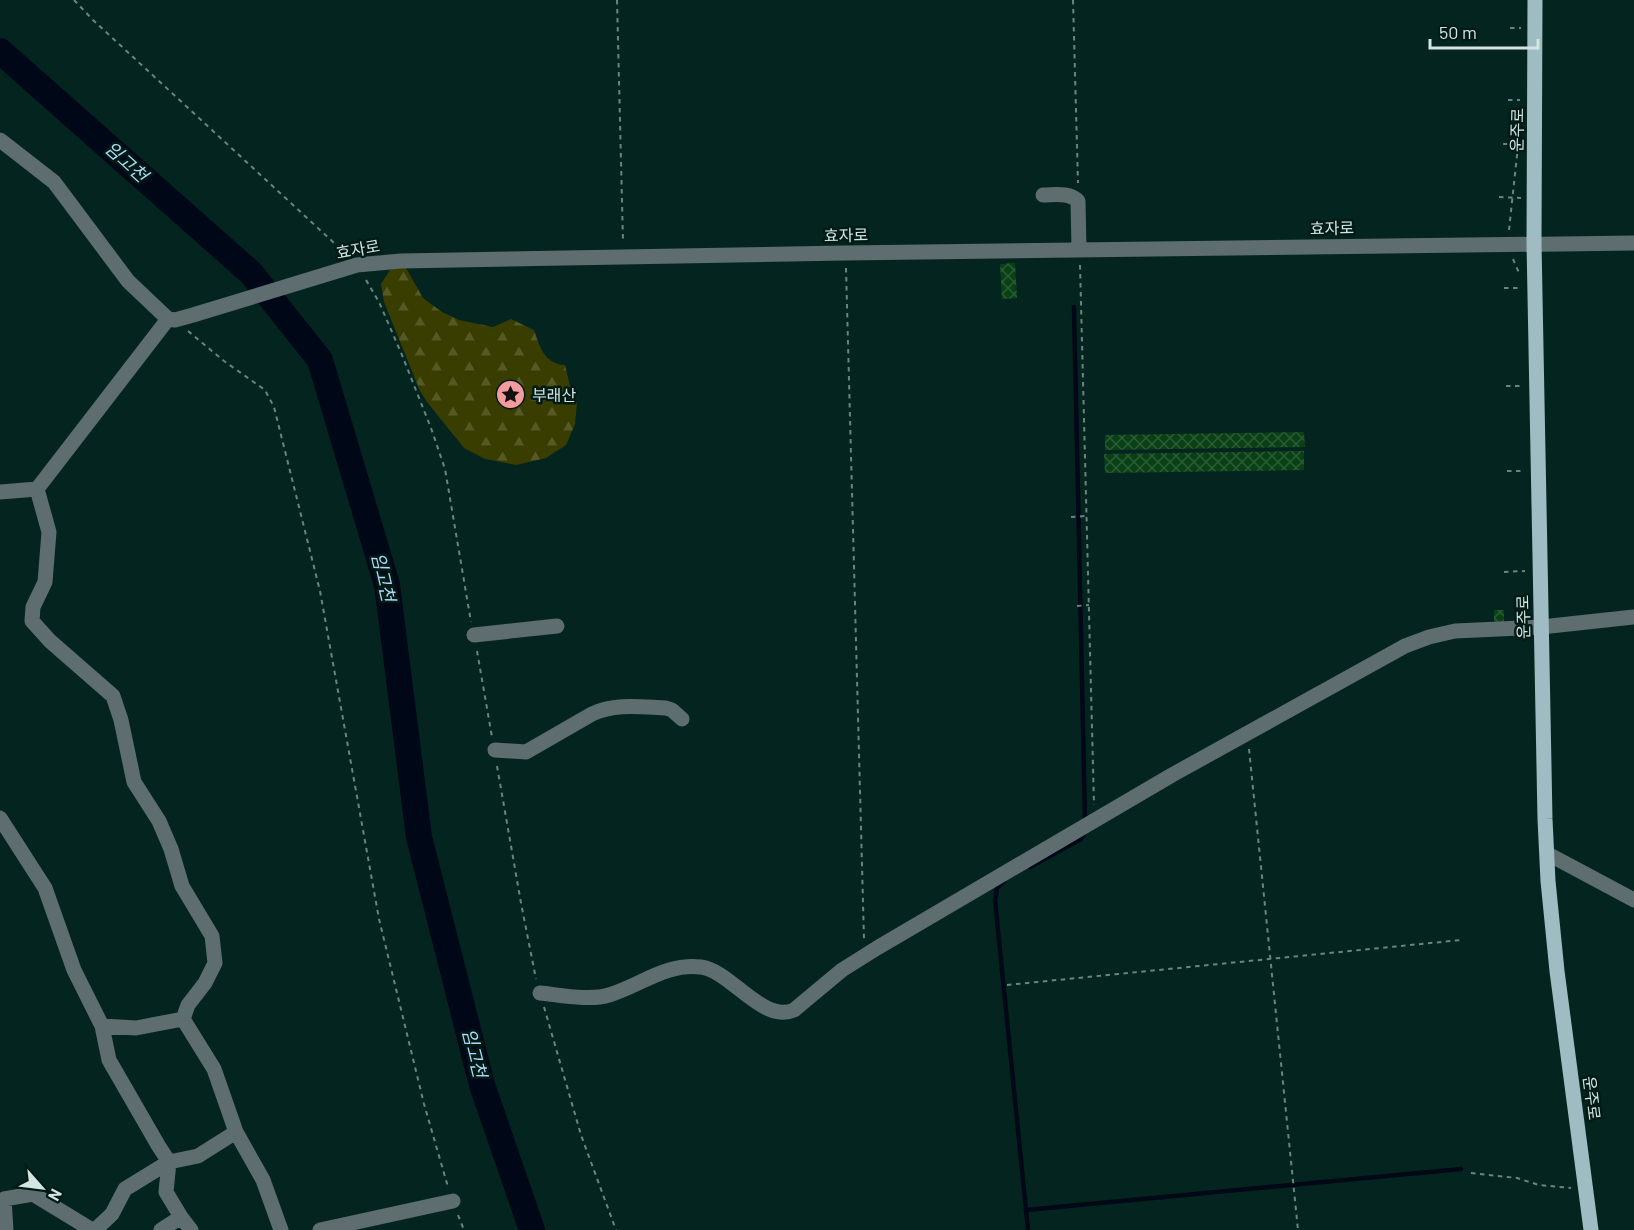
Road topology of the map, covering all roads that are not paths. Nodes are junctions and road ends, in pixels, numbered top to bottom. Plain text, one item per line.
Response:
1 (1535, 0) edge
2 (0, 140) edge
3 (1042, 195) dead end
4 (1534, 243) junction
5 (1634, 243) edge
6 (1079, 250) junction
7 (171, 319) junction
8 (37, 489) junction
9 (0, 492) edge
10 (1634, 617) edge
11 (557, 626) dead end
12 (1541, 627) junction
13 (474, 635) dead end
14 (682, 719) dead end
15 (495, 750) dead end
16 (0, 818) edge
17 (1548, 854) junction
18 (1634, 900) edge
19 (540, 993) dead end
20 (183, 1019) junction
21 (102, 1026) junction
22 (236, 1132) junction
23 (169, 1162) junction
24 (453, 1201) road end
25 (181, 1217) junction
26 (6, 1230) edge
27 (93, 1230) edge
28 (161, 1230) edge
29 (191, 1230) edge
30 (281, 1230) edge
31 (320, 1230) edge
32 (1591, 1230) edge

1 - 4 main road, 운주로
2 - 7 street
3 - 6 street
4 - 5 street, 효자로
4 - 6 street, 효자로
4 - 12 main road, 운주로
6 - 7 street, 효자로
7 - 8 street
8 - 9 street
8 - 20 street
10 - 12 street
11 - 13 street
12 - 17 main road, 운주로
12 - 19 street
14 - 15 street
16 - 21 street
17 - 18 street
17 - 32 main road, 운주로
20 - 21 street
20 - 22 street
21 - 23 street
22 - 23 street
22 - 30 street
23 - 25 street
23 - 27 street
24 - 31 street
25 - 28 street
25 - 29 street
26 - 27 street

